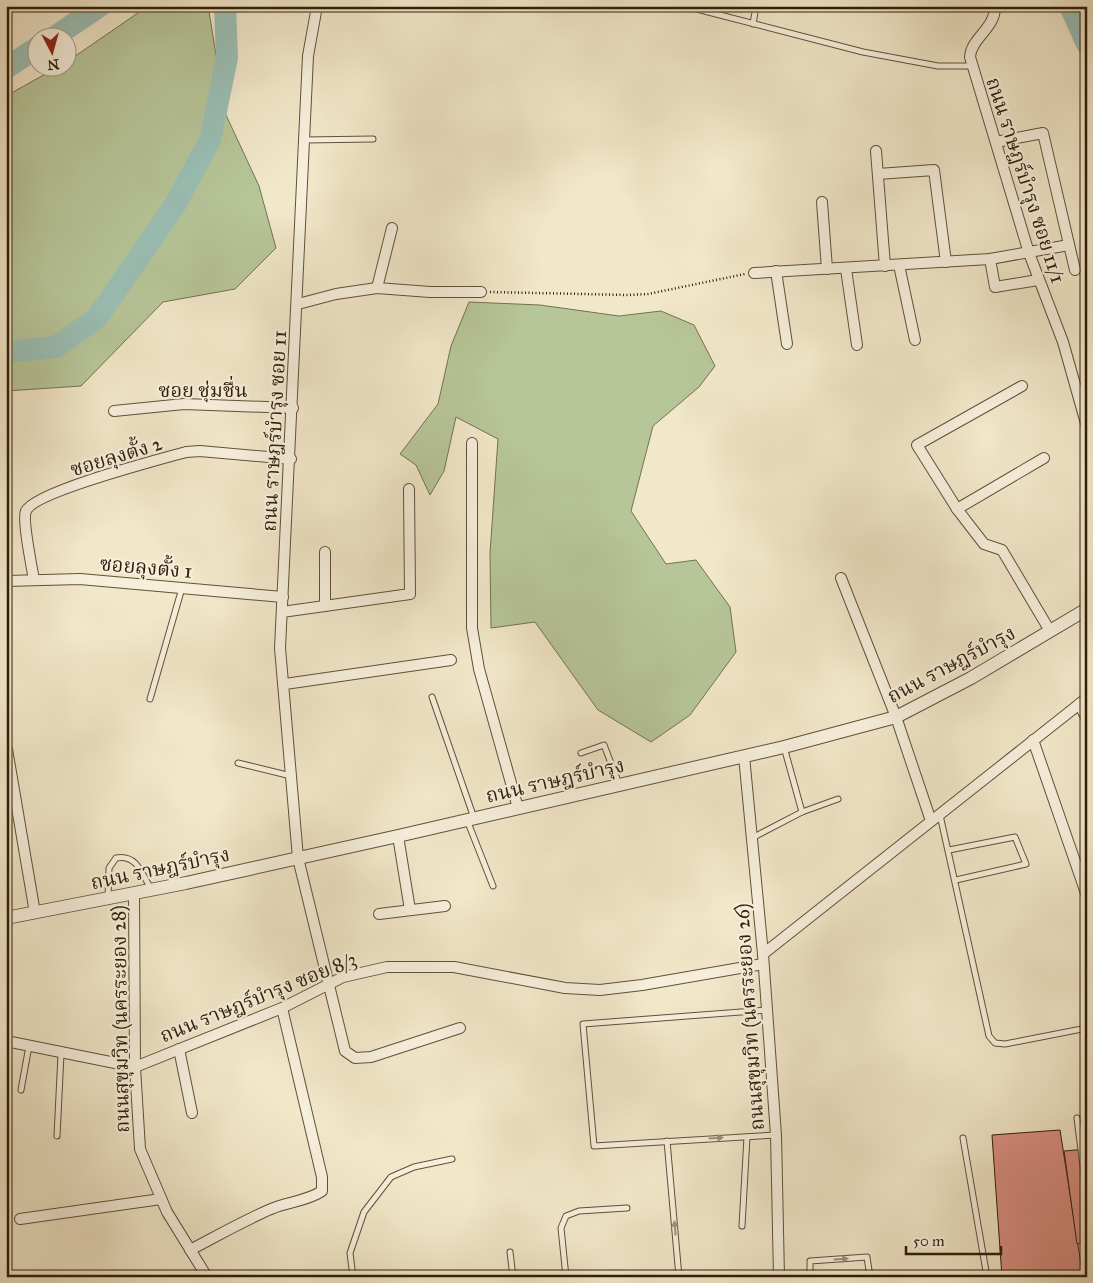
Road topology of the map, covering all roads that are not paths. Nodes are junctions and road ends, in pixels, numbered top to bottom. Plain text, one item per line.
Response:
1 (317, 6) edge
2 (685, 6) edge
3 (756, 6) edge
4 (995, 6) edge
5 (753, 24) junction
6 (972, 66) junction
7 (373, 139) dead end
8 (304, 140) junction
9 (996, 142) junction
10 (876, 151) dead end
11 (878, 174) junction
12 (822, 202) dead end
13 (392, 228) dead end
14 (1069, 245) junction
15 (1029, 253) junction
16 (990, 259) junction
17 (946, 262) junction
18 (885, 266) junction
19 (899, 266) junction
20 (826, 269) junction
21 (846, 269) junction
22 (1075, 270) dead end
23 (776, 271) junction
24 (754, 273) road end
25 (1038, 280) junction
26 (377, 288) junction
27 (481, 292) road end
28 (298, 304) junction
29 (915, 340) dead end
30 (787, 344) dead end
31 (857, 345) dead end
32 (1022, 386) dead end
33 (293, 408) junction
34 (114, 411) dead end
35 (1087, 427) edge
36 (472, 443) dead end
37 (1044, 458) dead end
38 (291, 459) junction
39 (409, 489) dead end
40 (957, 509) junction
41 (324, 552) dead end
42 (841, 578) dead end
43 (34, 580) junction
44 (6, 581) edge
45 (182, 588) junction
46 (282, 596) junction
47 (325, 606) junction
48 (1087, 609) edge
49 (282, 612) junction
50 (1050, 631) junction
51 (452, 660) dead end
52 (285, 684) junction
53 (432, 697) dead end
54 (150, 699) dead end
55 (1083, 701) edge
56 (896, 717) junction
57 (1087, 720) edge
58 (1033, 740) junction
59 (784, 747) junction
60 (7, 749) edge
61 (581, 753) dead end
62 (744, 756) junction
63 (238, 762) dead end
64 (292, 777) junction
65 (619, 785) junction
66 (838, 799) dead end
67 (518, 808) junction
68 (802, 812) junction
69 (940, 814) junction
70 (471, 819) junction
71 (931, 821) junction
72 (398, 836) junction
73 (752, 838) junction
74 (949, 850) junction
75 (298, 858) junction
76 (956, 880) junction
77 (493, 886) dead end
78 (151, 890) junction
79 (134, 893) junction
80 (1087, 896) edge
81 (108, 898) junction
82 (445, 906) dead end
83 (410, 910) junction
84 (35, 912) junction
85 (379, 914) dead end
86 (6, 918) edge
87 (763, 959) junction
88 (330, 984) junction
89 (282, 1008) junction
90 (766, 1010) junction
91 (460, 1028) dead end
92 (1087, 1028) edge
93 (6, 1042) edge
94 (29, 1046) junction
95 (179, 1049) junction
96 (60, 1054) junction
97 (134, 1066) junction
98 (21, 1090) dead end
99 (192, 1113) dead end
100 (1077, 1118) dead end
101 (776, 1135) junction
102 (57, 1136) dead end
103 (747, 1136) junction
104 (964, 1138) dead end
105 (667, 1141) junction
106 (452, 1159) dead end
107 (1087, 1198) edge
108 (161, 1199) junction
109 (628, 1208) dead end
110 (20, 1219) dead end
111 (742, 1226) dead end
112 (190, 1250) junction
113 (510, 1252) dead end
114 (207, 1277) edge
115 (353, 1277) edge
116 (513, 1277) edge
117 (566, 1277) edge
118 (679, 1277) edge
119 (779, 1277) edge
120 (810, 1277) edge
121 (870, 1277) edge
122 (988, 1277) edge

1 - 8 street, ถนน ราษฎร์บำรุง ซอย 11
2 - 5 lane
3 - 5 lane
4 - 6 street, ถนน ราษฎร์บำรุง ซอย 11/1
5 - 6 lane
6 - 9 street, ถนน ราษฎร์บำรุง ซอย 11/1
7 - 8 lane
8 - 28 street, ถนน ราษฎร์บำรุง ซอย 11
9 - 14 street
9 - 15 street, ถนน ราษฎร์บำรุง ซอย 11/1
10 - 11 street
11 - 17 street
11 - 18 street
12 - 20 street
13 - 26 street
14 - 15 street
14 - 22 street
15 - 16 street
15 - 25 street, ถนน ราษฎร์บำรุง ซอย 11/1
16 - 17 street
16 - 25 street
17 - 19 street
18 - 19 street
18 - 21 street
19 - 29 street
20 - 21 street
20 - 23 street
21 - 31 street
23 - 24 street
23 - 30 street
25 - 35 street, ถนน ราษฎร์บำรุง ซอย 11/1
26 - 27 street
26 - 28 street
28 - 33 street, ถนน ราษฎร์บำรุง ซอย 11
32 - 40 street
33 - 34 street, ซอย ชุ่มชื่น
33 - 38 street, ถนน ราษฎร์บำรุง ซอย 11
36 - 67 street
37 - 40 street
38 - 43 street, ซอยลุงตั้ง 2
38 - 46 street, ถนน ราษฎร์บำรุง ซอย 11
39 - 47 street
40 - 50 street
41 - 47 street
42 - 56 street
43 - 44 street, ซอยลุงตั้ง 1
43 - 45 street, ซอยลุงตั้ง 1
45 - 46 street, ซอยลุงตั้ง 1
45 - 54 lane
46 - 49 street, ถนน ราษฎร์บำรุง ซอย 11
47 - 49 street
48 - 50 street, ถนน ราษฎร์บำรุง
49 - 52 street, ถนน ราษฎร์บำรุง ซอย 11
50 - 56 street, ถนน ราษฎร์บำรุง
51 - 52 street
52 - 64 street, ถนน ราษฎร์บำรุง ซอย 11
53 - 70 lane
55 - 57 street
55 - 58 street
56 - 59 street, ถนน ราษฎร์บำรุง
56 - 71 street
58 - 69 street
58 - 80 street
59 - 62 street, ถนน ราษฎร์บำรุง
59 - 68 lane
60 - 84 street
61 - 65 lane
62 - 65 street, ถนน ราษฎร์บำรุง
62 - 73 street, ถนนสุขุมวิท (นครระยอง 26)
63 - 64 lane
64 - 75 street, ถนน ราษฎร์บำรุง ซอย 11
65 - 67 street, ถนน ราษฎร์บำรุง
66 - 68 lane
67 - 70 street, ถนน ราษฎร์บำรุง
68 - 73 lane
69 - 71 street
69 - 74 lane
70 - 72 street, ถนน ราษฎร์บำรุง
70 - 77 lane
71 - 87 street
72 - 75 street, ถนน ราษฎร์บำรุง
72 - 83 street
73 - 87 street, ถนนสุขุมวิท (นครระยอง 26)
74 - 76 lane
74 - 76 lane
75 - 78 street, ถนน ราษฎร์บำรุง
75 - 88 street, ถนน ราษฎร์บำรุง ซอย 11
76 - 92 lane
78 - 79 street, ถนน ราษฎร์บำรุง
78 - 81 lane
79 - 81 street, ถนน ราษฎร์บำรุง
79 - 97 street, ถนนสุขุมวิท (นครระยอง 28)
81 - 84 street, ถนน ราษฎร์บำรุง
82 - 83 street
83 - 85 street
84 - 86 street, ถนน ราษฎร์บำรุง
87 - 88 street, ถนน ราษฎร์บำรุง ซอย 8/3
87 - 90 street, ถนนสุขุมวิท (นครระยอง 26)
88 - 89 street, ถนน ราษฎร์บำรุง ซอย 8/3
88 - 91 street, ถนน ราษฎร์บำรุง ซอย 11
89 - 95 street, ถนน ราษฎร์บำรุง ซอย 8/3
89 - 112 street
90 - 101 street, ถนนสุขุมวิท (นครระยอง 26)
90 - 105 lane
93 - 94 street, ถนน ราษฎร์บำรุง ซอย 8/3
94 - 96 street, ถนน ราษฎร์บำรุง ซอย 8/3
94 - 98 lane
95 - 97 street, ถนน ราษฎร์บำรุง ซอย 8/3
95 - 99 street
96 - 97 street, ถนน ราษฎร์บำรุง ซอย 8/3
96 - 102 lane
97 - 108 street, ถนนสุขุมวิท (นครระยอง 28)
100 - 107 lane
101 - 103 lane
101 - 119 street, ถนนสุขุมวิท (นครระยอง 26)
105 -> 103 lane
103 - 111 lane
104 - 122 lane
118 -> 105 lane
106 - 115 lane
108 - 110 street
108 - 112 street, ถนนสุขุมวิท (นครระยอง 28)
109 - 117 lane
112 - 114 street, ถนนสุขุมวิท (นครระยอง 28)
113 - 116 lane
120 -> 121 lane

